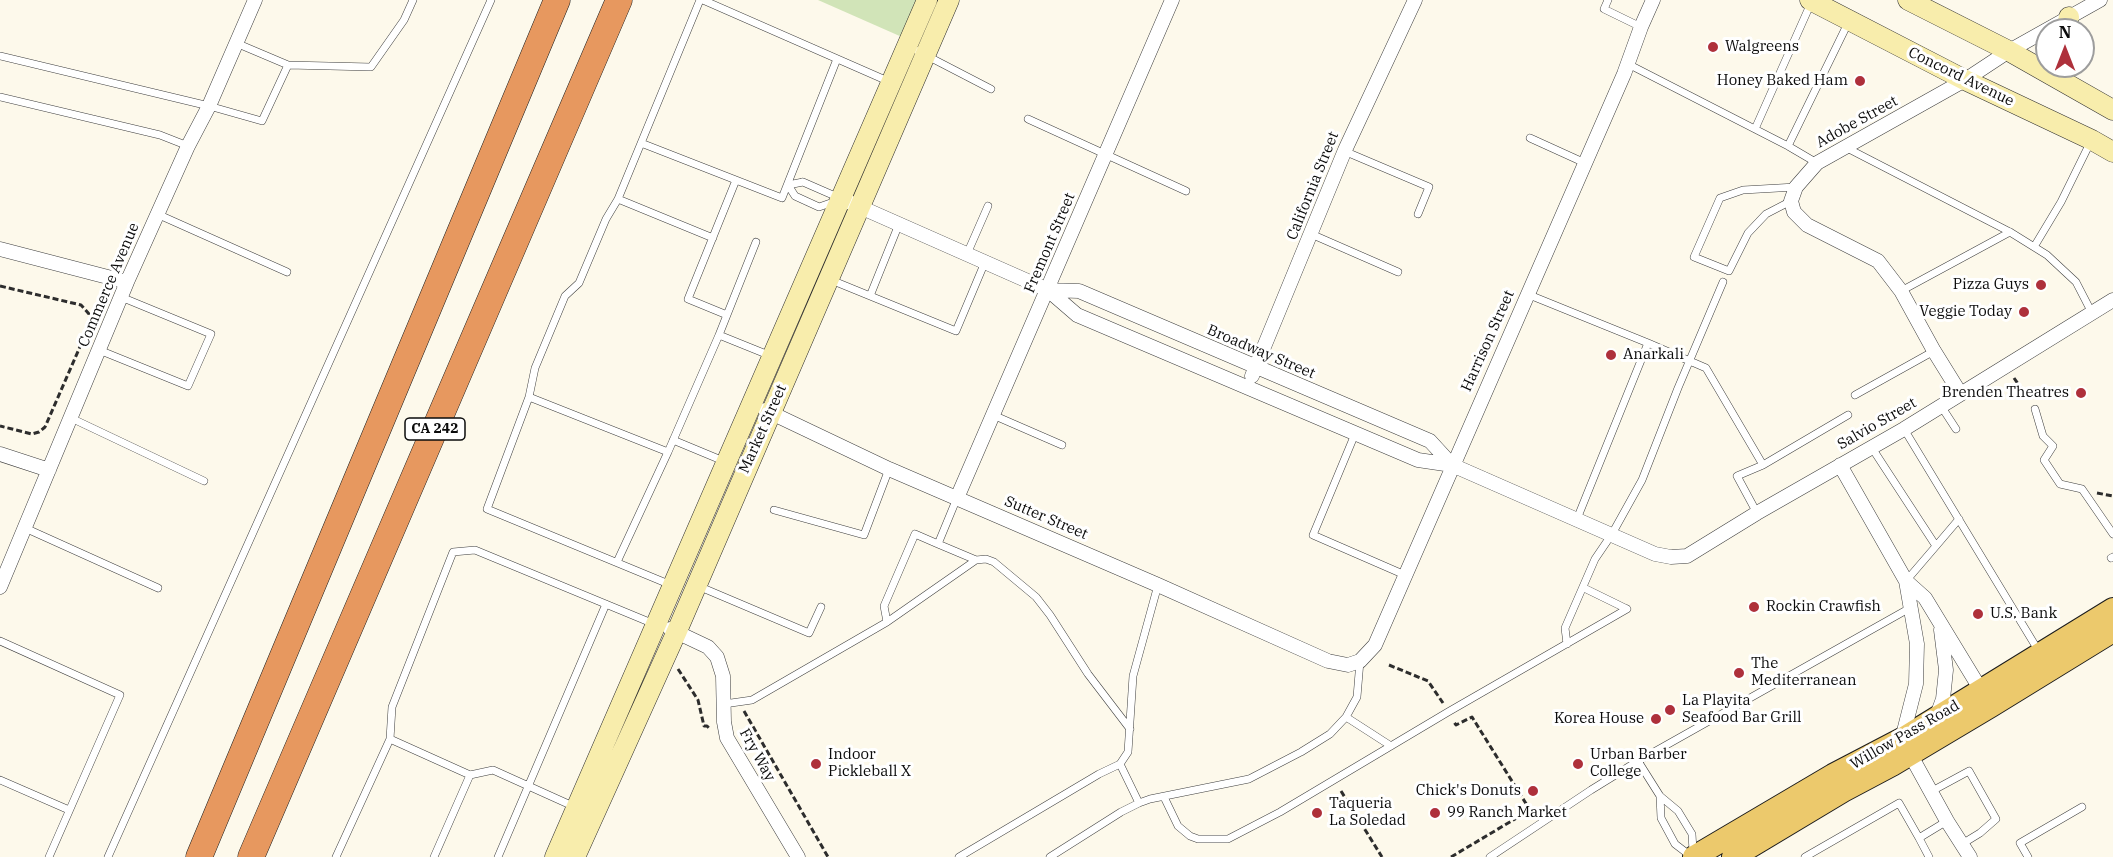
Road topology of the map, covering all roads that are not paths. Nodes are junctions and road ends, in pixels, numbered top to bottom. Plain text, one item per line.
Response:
1 (255, 0) edge
2 (412, 0) edge
3 (491, 0) edge
4 (557, 0) edge
5 (620, 0) edge
6 (702, 0) edge
7 (927, 0) edge
8 (949, 0) edge
9 (1172, 0) edge
10 (1415, 0) edge
11 (1608, 0) edge
12 (1653, 0) edge
13 (1811, 0) edge
14 (1908, 0) edge
15 (2100, 0) edge
16 (2075, 18) edge
17 (1849, 20) junction
18 (1641, 27) junction
19 (2035, 39) edge
20 (236, 43) junction
21 (917, 50) junction
22 (2009, 51) junction
23 (0, 56) edge
24 (837, 59) junction
25 (2035, 62) edge
26 (1628, 64) junction
27 (288, 65) junction
28 (2068, 78) edge
29 (1965, 80) junction
30 (892, 83) junction
31 (991, 89) dead end
32 (0, 97) edge
33 (209, 106) junction
34 (2113, 110) edge
35 (1028, 119) dead end
36 (1755, 129) junction
37 (1530, 138) dead end
38 (2092, 140) junction
39 (641, 143) junction
40 (188, 146) junction
41 (1788, 146) junction
42 (1845, 147) junction
43 (1344, 151) junction
44 (2113, 152) edge
45 (1106, 155) junction
46 (1585, 163) junction
47 (1816, 163) junction
48 (736, 180) junction
49 (788, 185) junction
50 (1796, 187) junction
51 (1186, 191) dead end
52 (618, 199) junction
53 (842, 199) junction
54 (1791, 201) junction
55 (988, 206) dead end
56 (861, 207) junction
57 (158, 214) junction
58 (1418, 214) dead end
59 (899, 224) junction
60 (2010, 232) junction
61 (1311, 234) junction
62 (713, 238) junction
63 (756, 242) dead end
64 (2034, 247) junction
65 (0, 249) edge
66 (967, 254) junction
67 (985, 262) junction
68 (287, 272) dead end
69 (1398, 272) dead end
70 (829, 279) junction
71 (127, 282) junction
72 (1723, 282) dead end
73 (1048, 290) junction
74 (1901, 291) junction
75 (1527, 294) junction
76 (870, 296) junction
77 (121, 297) junction
78 (2113, 300) edge
79 (2092, 313) junction
80 (727, 315) junction
81 (719, 335) junction
82 (1648, 343) junction
83 (99, 350) junction
84 (1934, 351) junction
85 (773, 356) junction
86 (1689, 360) junction
87 (1256, 368) junction
88 (1248, 387) junction
89 (1960, 393) junction
90 (1855, 395) dead end
91 (529, 398) junction
92 (752, 404) junction
93 (1941, 406) junction
94 (2035, 409) road end
95 (770, 413) junction
96 (993, 415) junction
97 (1848, 415) dead end
98 (71, 418) junction
99 (1904, 429) junction
100 (1956, 429) dead end
101 (1355, 434) junction
102 (673, 440) junction
103 (1062, 445) dead end
104 (1872, 448) junction
105 (668, 452) junction
106 (0, 454) edge
107 (727, 462) junction
108 (1452, 465) junction
109 (1763, 465) junction
110 (1840, 465) junction
111 (890, 469) junction
112 (49, 470) junction
113 (204, 481) dead end
114 (957, 498) junction
115 (774, 510) dead end
116 (1757, 513) junction
117 (1577, 519) junction
118 (1959, 519) junction
119 (25, 528) junction
120 (1612, 534) junction
121 (2113, 534) edge
122 (938, 544) junction
123 (1936, 546) junction
124 (1688, 556) joint
125 (976, 560) junction
126 (617, 562) junction
127 (1405, 575) junction
128 (1906, 581) junction
129 (673, 585) junction
130 (696, 585) junction
131 (1158, 585) junction
132 (0, 587) edge
133 (158, 588) dead end
134 (1584, 588) junction
135 (606, 604) junction
136 (821, 607) dead end
137 (1911, 607) junction
138 (2113, 609) edge
139 (887, 622) junction
140 (1940, 622) junction
141 (656, 624) junction
142 (677, 631) junction
143 (2113, 631) edge
144 (0, 641) edge
145 (1567, 644) junction
146 (2040, 654) junction
147 (1360, 661) junction
148 (1982, 690) junction
149 (724, 704) junction
150 (1346, 717) junction
151 (1936, 718) junction
152 (1130, 729) junction
153 (390, 739) junction
154 (1391, 746) junction
155 (1901, 753) junction
156 (1638, 761) junction
157 (1120, 765) junction
158 (470, 775) junction
159 (0, 780) edge
160 (528, 785) junction
161 (1932, 791) junction
162 (1660, 796) junction
163 (1164, 797) junction
164 (1139, 803) junction
165 (576, 807) junction
166 (2082, 807) dead end
167 (69, 810) junction
168 (1947, 821) junction
169 (1919, 838) junction
170 (1962, 844) junction
171 (49, 857) edge
172 (108, 857) edge
173 (199, 857) edge
174 (251, 857) edge
175 (336, 857) edge
176 (434, 857) edge
177 (498, 857) edge
178 (555, 857) edge
179 (575, 857) edge
180 (798, 857) edge
181 (959, 857) edge
182 (1050, 857) edge
183 (1490, 857) edge
184 (1693, 857) edge
185 (1733, 857) edge
186 (1805, 857) edge
187 (1929, 857) edge
188 (1970, 857) edge
189 (2028, 857) edge

1 - 20 street, Commerce Avenue
2 - 27 lane
3 - 172 lane
4 - 173 highway, CA 242
5 - 174 highway, CA 242
6 - 24 lane
6 - 39 lane
7 - 21 main road, Market Street
8 - 21 main road, Market Street
9 - 45 street, Fremont Street
10 - 43 street, California Street
11 - 18 lane
12 - 18 street, Harrison Street
13 - 17 main road, Concord Avenue
13 - 36 lane
14 - 22 main road
15 - 16 street, Adobe Street
17 - 29 main road, Concord Avenue
17 - 41 lane
18 - 26 street, Harrison Street
19 - 22 street, Adobe Street
20 - 27 lane
20 - 33 street, Commerce Avenue
21 - 30 main road, Market Street
21 - 31 lane
21 - 56 main road, Market Street
22 - 25 main road
22 - 29 street, Adobe Street
23 - 33 lane
24 - 30 lane
24 - 49 lane
26 - 36 lane
26 - 46 street, Harrison Street
27 - 33 lane
28 - 34 main road
29 - 38 main road, Concord Avenue
29 - 42 street, Adobe Street
30 - 53 main road, Market Street
32 - 40 lane
33 - 40 street, Commerce Avenue
35 - 45 lane
36 - 41 lane
37 - 46 lane
38 - 44 main road, Concord Avenue
38 - 64 lane
39 - 48 lane
39 - 52 lane
40 - 57 street, Commerce Avenue
41 - 47 lane
42 - 47 street, Adobe Street
42 - 60 lane
43 - 58 lane
43 - 61 street, California Street
45 - 51 lane
45 - 73 street, Fremont Street
46 - 75 street, Harrison Street
47 - 50 street, Adobe Street
48 - 49 lane
48 - 62 lane
49 - 53 lane
49 - 53 lane
50 - 54 street, Adobe Street
50 - 54 lane
52 - 62 lane
52 - 91 lane
53 - 56 street, Broadway Street
53 - 85 main road, Market Street
54 - 74 street
55 - 66 lane
56 - 59 street, Broadway Street
56 - 70 main road, Market Street
57 - 68 lane
57 - 71 street, Commerce Avenue
59 - 66 street, Broadway Street
59 - 76 lane
60 - 64 lane
60 - 74 lane
61 - 69 lane
61 - 87 street, California Street
62 - 80 lane
63 - 80 lane
64 - 79 lane
65 - 71 street
66 - 67 street, Broadway Street
67 - 73 street, Broadway Street
67 - 76 lane
70 - 76 lane
70 - 95 main road, Market Street
71 - 77 street, Commerce Avenue
72 - 86 lane
73 - 87 street, Broadway Street
73 - 88 street, Broadway Street
73 - 96 street, Fremont Street
74 - 84 street
75 - 82 lane
75 - 108 street, Harrison Street
77 - 83 street, Commerce Avenue
77 - 83 lane
78 - 79 street, Salvio Street
79 - 89 street, Salvio Street
80 - 81 lane
81 - 85 lane
81 - 102 lane
82 - 86 lane
82 - 117 lane
83 - 98 street, Commerce Avenue
84 - 89 street
84 - 90 lane
85 - 92 main road, Market Street
86 - 109 lane
86 - 120 lane
87 - 88 street, California Street
87 - 108 street, Broadway Street
88 - 101 street, Broadway Street
89 - 93 street, Salvio Street
91 - 105 lane
91 - 126 lane
92 - 95 street, Sutter Street
92 - 107 main road, Market Street
93 - 99 street, Salvio Street
93 - 100 lane
94 - 121 lane
95 - 111 street, Sutter Street
95 - 130 main road, Market Street
96 - 103 lane
96 - 114 street, Fremont Street
97 - 109 lane
98 - 112 street, Commerce Avenue
98 - 113 lane
99 - 104 street, Salvio Street
99 - 118 lane
101 - 108 street, Broadway Street
101 - 127 lane
102 - 105 lane
102 - 107 lane
104 - 110 street, Salvio Street
104 - 123 lane
105 - 126 lane
106 - 112 street
107 - 129 main road, Market Street
108 - 117 street, Broadway Street
108 - 127 street, Harrison Street
109 - 116 lane
110 - 116 street, Salvio Street
110 - 128 street
111 - 114 street, Sutter Street
111 - 115 lane
112 - 119 street, Commerce Avenue
114 - 122 lane
114 - 131 street, Sutter Street
116 - 124 street, Salvio Street
117 - 120 street, Broadway Street
118 - 123 lane
118 - 146 lane
119 - 132 street, Commerce Avenue
119 - 133 lane
120 - 124 street, Broadway Street
120 - 134 lane
122 - 125 lane
122 - 139 lane
123 - 128 lane
125 - 139 lane
125 - 152 lane
126 - 129 lane
127 - 147 street, Harrison Street
128 - 137 street
128 - 140 street
129 - 141 main road, Market Street
130 - 136 lane
130 - 142 main road, Market Street
131 - 147 street, Sutter Street
131 - 152 lane
134 - 145 lane
134 - 145 lane
135 - 141 lane
135 - 153 lane
135 - 160 lane
137 - 155 street
137 - 156 lane
138 - 146 main road, Willow Pass Road
139 - 149 lane
140 - 148 street
140 - 151 street
141 - 142 street, Fry Way
141 - 165 main road, Market Street
142 - 149 street, Fry Way
142 - 179 main road, Market Street
143 - 155 main road, Willow Pass Road
144 - 167 lane
145 - 154 lane
146 - 148 main road, Willow Pass Road
147 - 150 lane
148 - 151 main road, Willow Pass Road
149 - 180 street, Fry Way
150 - 154 lane
150 - 163 lane
151 - 155 main road, Willow Pass Road
152 - 157 lane
153 - 158 lane
153 - 175 lane
154 - 163 lane
155 - 161 street
155 - 184 main road, Willow Pass Road
155 - 185 main road, Willow Pass Road
156 - 162 lane
156 - 183 lane
157 - 164 lane
157 - 181 lane
158 - 160 lane
158 - 176 lane
159 - 167 lane
160 - 165 lane
160 - 177 lane
161 - 168 street
161 - 170 lane
162 - 184 lane
162 - 184 lane
163 - 164 lane
164 - 182 lane
165 - 178 main road, Market Street
166 - 189 lane
167 - 171 lane
168 - 169 lane
168 - 170 street
169 - 186 lane
169 - 187 lane
170 - 188 street

